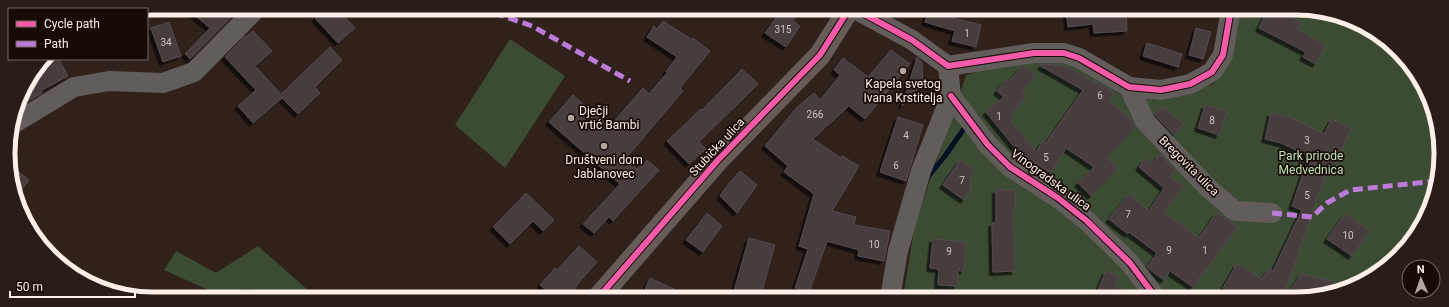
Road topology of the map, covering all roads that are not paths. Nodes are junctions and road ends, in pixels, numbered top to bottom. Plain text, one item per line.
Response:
1 (249, 15) edge
2 (845, 15) edge
3 (866, 15) edge
4 (1230, 15) edge
5 (948, 66) junction
6 (1129, 87) junction
7 (950, 96) junction
8 (20, 120) edge
9 (1272, 213) dead end
10 (603, 292) edge
11 (891, 292) edge
12 (1152, 292) edge

1 - 8 street
2 - 10 main road, Stubička ulica
3 - 5 street
4 - 6 street
5 - 6 street
5 - 7 street
6 - 9 street, Bregovita ulica
7 - 11 street
7 - 12 street, Vinogradska ulica

